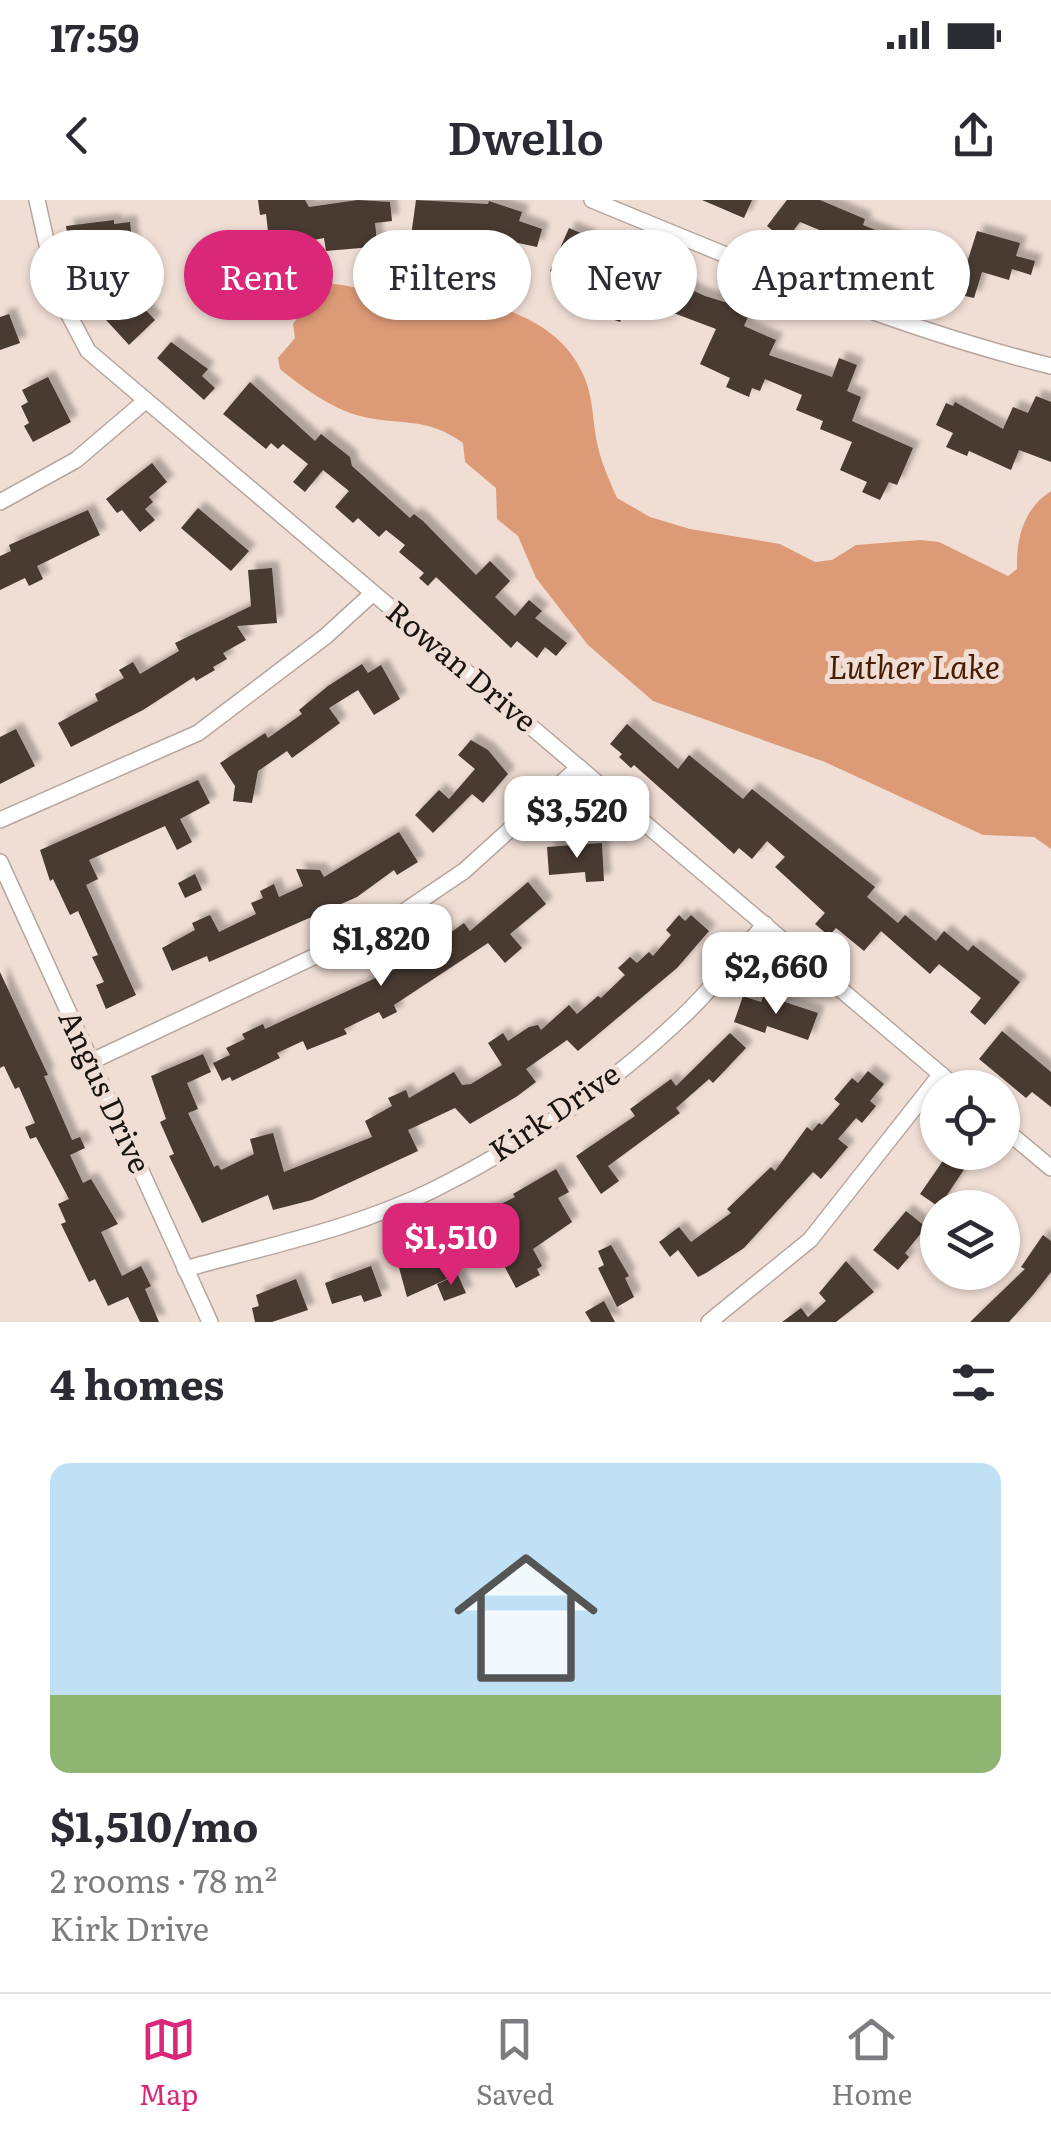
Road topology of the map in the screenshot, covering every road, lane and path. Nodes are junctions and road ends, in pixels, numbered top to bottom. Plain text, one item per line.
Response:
1 (37, 200) edge
2 (592, 200) edge
3 (1051, 366) edge
4 (144, 402) junction
5 (0, 502) edge
6 (373, 593) junction
7 (580, 767) junction
8 (0, 820) edge
9 (0, 862) edge
10 (765, 924) junction
11 (90, 1062) junction
12 (937, 1070) edge
13 (920, 1102) edge
14 (1020, 1142) edge
15 (1051, 1168) edge
16 (185, 1268) junction
17 (210, 1322) edge
18 (709, 1322) edge

1 - 4 street, Rowan Drive
2 - 3 street
4 - 5 street
4 - 6 street, Rowan Drive
6 - 7 street, Rowan Drive
6 - 8 street
7 - 10 street, Rowan Drive
7 - 11 street
9 - 11 street, Angus Drive
10 - 12 street, Rowan Drive
10 - 16 street, Kirk Drive
11 - 16 street, Angus Drive
13 - 18 street
14 - 15 street
16 - 17 street, Angus Drive

